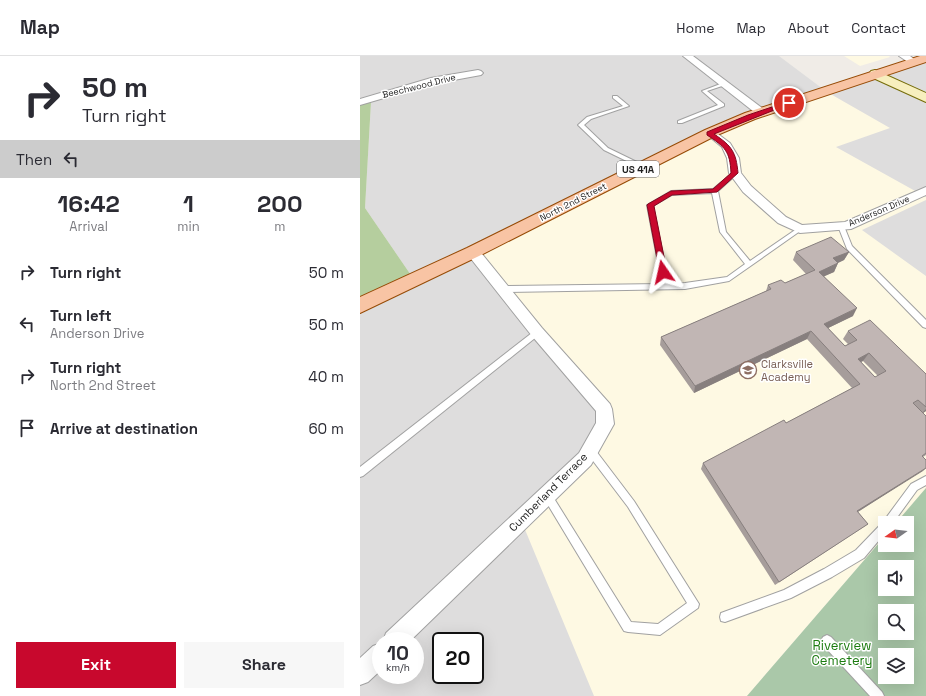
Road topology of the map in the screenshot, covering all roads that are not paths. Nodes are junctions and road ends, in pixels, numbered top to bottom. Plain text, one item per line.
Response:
1 (687, 56) edge
2 (914, 59) edge
3 (478, 73) dead end
4 (875, 74) junction
5 (723, 84) junction
6 (615, 97) dead end
7 (926, 98) edge
8 (360, 102) edge
9 (762, 113) junction
10 (680, 122) dead end
11 (710, 133) junction
12 (643, 167) junction
13 (735, 173) junction
14 (715, 191) junction
15 (926, 191) edge
16 (841, 226) junction
17 (800, 228) junction
18 (473, 252) junction
19 (749, 265) junction
20 (666, 286) junction
21 (503, 289) junction
22 (360, 306) edge
23 (926, 325) edge
24 (537, 332) junction
25 (590, 450) junction
26 (360, 473) edge
27 (926, 480) edge
28 (547, 495) junction
29 (892, 516) edge
30 (878, 534) edge
31 (725, 617) dead end
32 (403, 632) edge
33 (827, 641) dead end
34 (372, 663) edge
35 (360, 674) edge
36 (878, 696) edge

1 - 5 street
2 - 4 main road, North 2nd Street / US 41A
3 - 8 street, Beechwood Drive
4 - 7 main road
4 - 9 main road, North 2nd Street / US 41A
5 - 9 street
5 - 10 lane
6 - 12 lane
9 - 11 main road, North 2nd Street / US 41A
11 - 12 main road, North 2nd Street / US 41A
11 - 13 street, Anderson Drive
12 - 18 main road, North 2nd Street / US 41A
13 - 14 lane
13 - 17 street, Anderson Drive
14 - 19 lane
14 - 20 lane
15 - 16 street, Anderson Drive
16 - 17 street, Anderson Drive
16 - 23 lane
17 - 19 lane
18 - 21 street, Cumberland Terrace
18 - 22 main road, North 2nd Street / US 41A
19 - 20 lane
20 - 21 lane
21 - 24 street, Cumberland Terrace
24 - 25 street, Cumberland Terrace
24 - 26 lane
25 - 28 street, Cumberland Terrace
25 - 28 lane
27 - 29 lane
28 - 32 street, Cumberland Terrace
30 - 31 lane
33 - 36 lane
34 - 35 street

